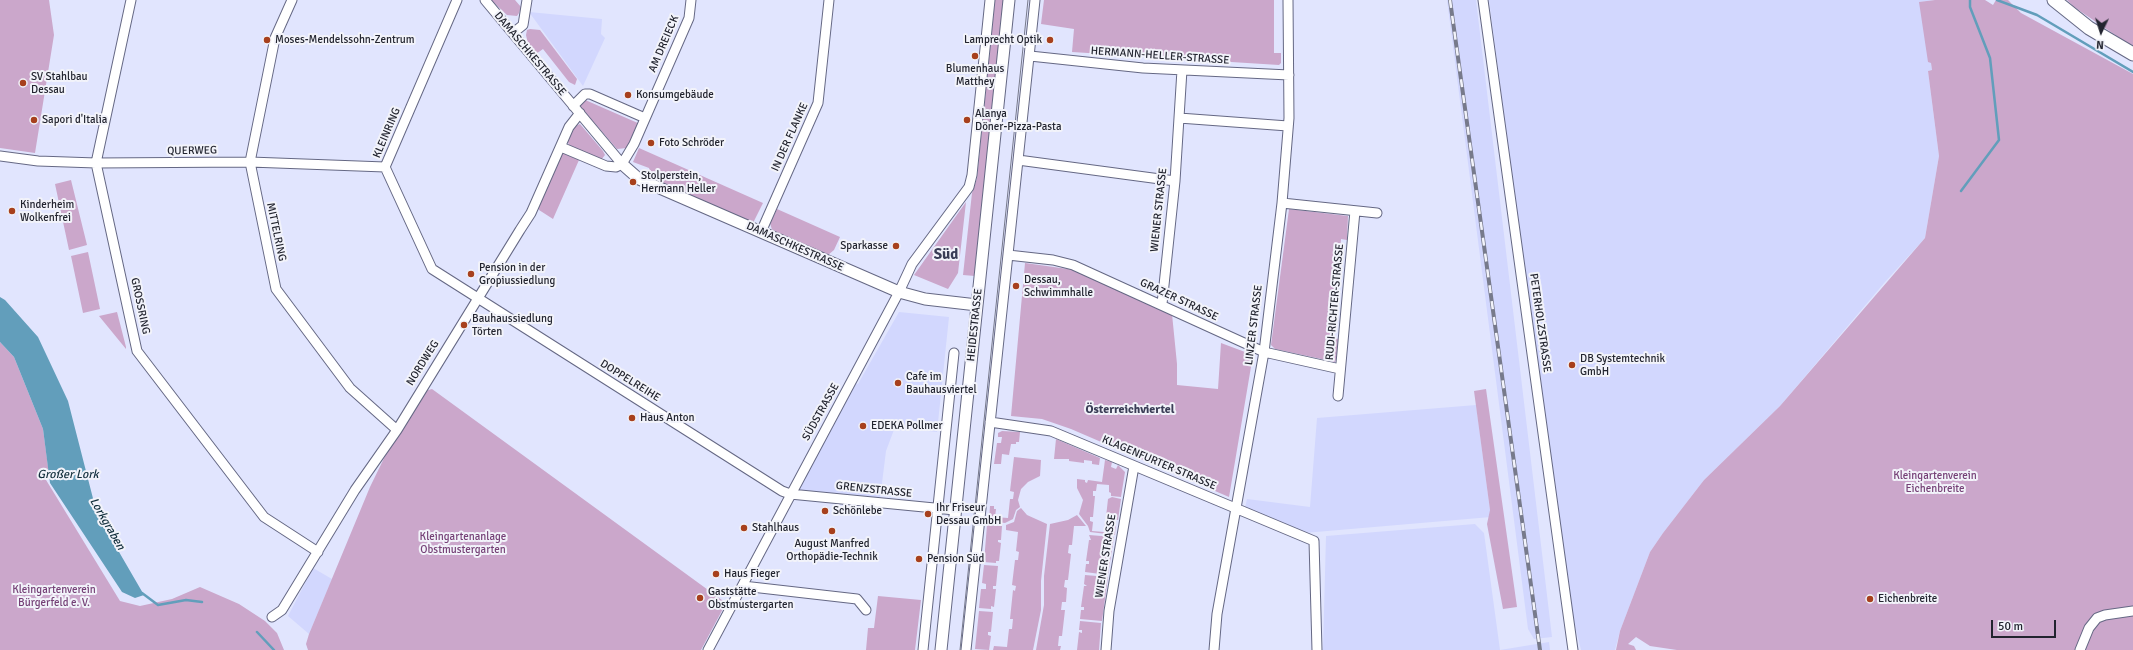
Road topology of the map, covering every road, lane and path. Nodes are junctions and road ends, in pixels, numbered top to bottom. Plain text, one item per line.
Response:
1 (131, 0) edge
2 (292, 0) edge
3 (457, 0) edge
4 (485, 0) edge
5 (527, 0) edge
6 (691, 0) edge
7 (829, 0) edge
8 (990, 0) edge
9 (1009, 0) edge
10 (1035, 0) edge
11 (1288, 0) edge
12 (1484, 0) edge
13 (2054, 0) edge
14 (513, 33) junction
15 (2133, 54) edge
16 (1030, 56) junction
17 (1182, 70) junction
18 (1289, 75) junction
19 (576, 109) junction
20 (646, 118) junction
21 (1179, 118) junction
22 (1288, 126) junction
23 (561, 147) junction
24 (0, 156) edge
25 (1018, 160) junction
26 (250, 162) junction
27 (96, 163) junction
28 (622, 164) junction
29 (385, 167) junction
30 (1175, 181) junction
31 (1282, 203) junction
32 (1355, 211) junction
33 (1377, 213) dead end
34 (761, 232) junction
35 (1008, 255) junction
36 (899, 292) junction
37 (478, 298) junction
38 (1162, 304) junction
39 (977, 305) junction
40 (1264, 352) junction
41 (954, 353) dead end
42 (1340, 369) junction
43 (1338, 396) dead end
44 (990, 422) junction
45 (397, 430) junction
46 (1134, 466) junction
47 (790, 494) junction
48 (1235, 508) junction
49 (938, 509) junction
50 (955, 510) junction
51 (318, 552) junction
52 (743, 586) junction
53 (866, 610) dead end
54 (2133, 611) edge
55 (272, 617) dead end
56 (708, 650) edge
57 (923, 650) edge
58 (941, 650) edge
59 (966, 650) edge
60 (1106, 650) edge
61 (1214, 650) edge
62 (1318, 650) edge
63 (1573, 650) edge
64 (2080, 650) edge

1 - 27 street, GROSSRING
2 - 26 street, MITTELRING
3 - 29 street, KLEINRING
4 - 14 street, DAMASCHKESTRASSE
5 - 14 street
6 - 20 street, AM DREIECK
7 - 34 street, IN DER FLANKE
8 - 36 street, SÜDSTRASSE
9 - 39 street, HEIDESTRASSE
10 - 16 street
11 - 18 street, LINZER STRASSE
12 - 63 street, PETERHOLZSTRASSE
13 - 15 main road
14 - 19 street, DAMASCHKESTRASSE
16 - 17 street, HERMANN-HELLER-STRASSE
16 - 25 street
17 - 18 street, HERMANN-HELLER-STRASSE
17 - 21 street, WIENER STRASSE
18 - 22 street, LINZER STRASSE
19 - 20 street
19 - 23 street, NORDWEG
19 - 28 street, DAMASCHKESTRASSE
20 - 28 street, AM DREIECK
21 - 22 street
21 - 30 street, WIENER STRASSE
22 - 31 street, LINZER STRASSE
23 - 28 street
23 - 37 street, NORDWEG
24 - 27 street, QUERWEG
25 - 30 street
25 - 35 street
26 - 27 street, QUERWEG
26 - 29 street, QUERWEG
26 - 45 street, MITTELRING
27 - 51 street, GROSSRING
28 - 34 street, DAMASCHKESTRASSE
29 - 37 street, KLEINRING
30 - 38 street, WIENER STRASSE
31 - 32 street
31 - 40 street, LINZER STRASSE
32 - 33 street
32 - 42 street, RUDI-RICHTER-STRASSE
34 - 36 street, DAMASCHKESTRASSE
35 - 38 street, GRAZER STRASSE
35 - 44 street
36 - 39 street, DAMASCHKESTRASSE
36 - 47 street, SÜDSTRASSE
37 - 45 street, NORDWEG
37 - 47 street, DOPPELREIHE
38 - 40 street, GRAZER STRASSE
39 - 50 street, HEIDESTRASSE
40 - 42 street, GRAZER STRASSE
40 - 48 street, LINZER STRASSE
41 - 49 street, HEIDESTRASSE
42 - 43 street, RUDI-RICHTER-STRASSE
44 - 46 street, KLAGENFURTER STRASSE
44 - 59 street
45 - 51 street, NORDWEG
46 - 48 street, KLAGENFURTER STRASSE
46 - 60 street, WIENER STRASSE
47 - 49 street, GRENZSTRASSE
47 - 52 street, SÜDSTRASSE
48 - 61 street, LINZER STRASSE
48 - 62 street, KLAGENFURTER STRASSE
49 - 50 street, GRENZSTRASSE
49 - 57 street, HEIDESTRASSE
50 - 58 street, HEIDESTRASSE
51 - 55 street, NORDWEG
52 - 53 street
52 - 56 street, SÜDSTRASSE
54 - 64 street

